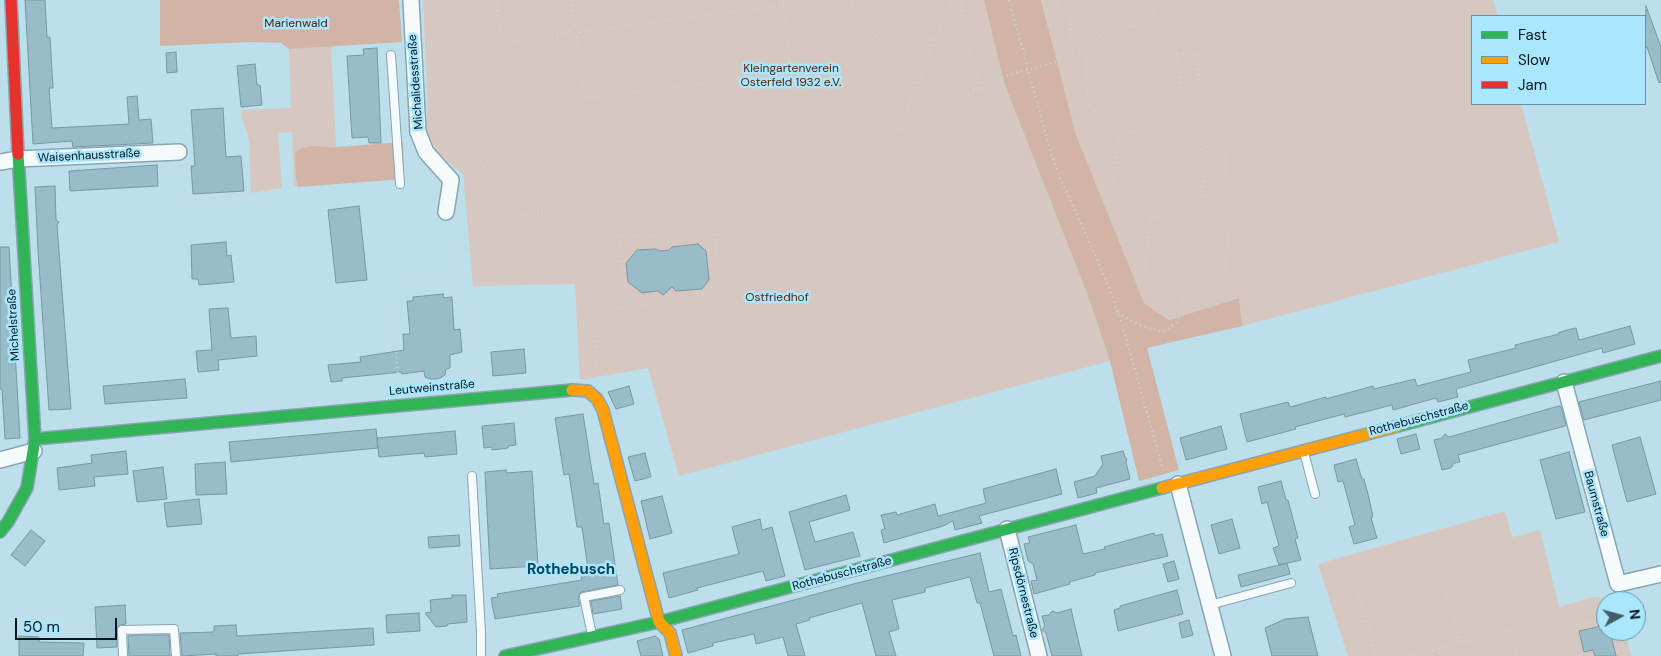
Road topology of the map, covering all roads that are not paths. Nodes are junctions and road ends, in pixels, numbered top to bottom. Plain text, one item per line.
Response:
1 (11, 0) edge
2 (411, 0) edge
3 (391, 55) dead end
4 (179, 152) road end
5 (18, 159) junction
6 (0, 162) edge
7 (400, 184) dead end
8 (446, 212) road end
9 (1661, 356) edge
10 (1564, 382) junction
11 (34, 445) junction
12 (1304, 450) junction
13 (0, 460) edge
14 (472, 476) dead end
15 (1173, 485) junction
16 (1315, 494) dead end
17 (1007, 529) junction
18 (0, 532) edge
19 (1661, 574) edge
20 (1291, 584) dead end
21 (620, 590) dead end
22 (1210, 608) junction
23 (659, 622) junction
24 (592, 637) junction
25 (123, 656) edge
26 (176, 656) edge
27 (481, 656) edge
28 (505, 656) edge
29 (676, 656) edge
30 (1038, 656) edge
31 (1223, 656) edge

1 - 5 street, Michelstraße
2 - 8 street, Michalidesstraße
3 - 7 lane
4 - 5 street, Waisenhausstraße
5 - 6 street, Waisenhausstraße
5 - 11 street, Michelstraße
9 - 10 street, Rothebuschstraße
10 - 12 street, Rothebuschstraße
10 - 19 street, Baumstraße
11 - 13 street
11 - 18 street, Michelstraße
11 - 23 street, Leutweinstraße
12 - 15 street, Rothebuschstraße
12 - 16 lane
14 - 27 lane
15 - 17 street, Rothebuschstraße
15 - 22 street
17 - 23 street, Rothebuschstraße
17 - 30 street, Ripsdörnestraße
20 - 22 lane
21 - 24 lane
22 - 31 street
23 - 24 street, Rothebuschstraße
23 - 29 street
24 - 28 street, Rothebuschstraße
25 - 26 lane

